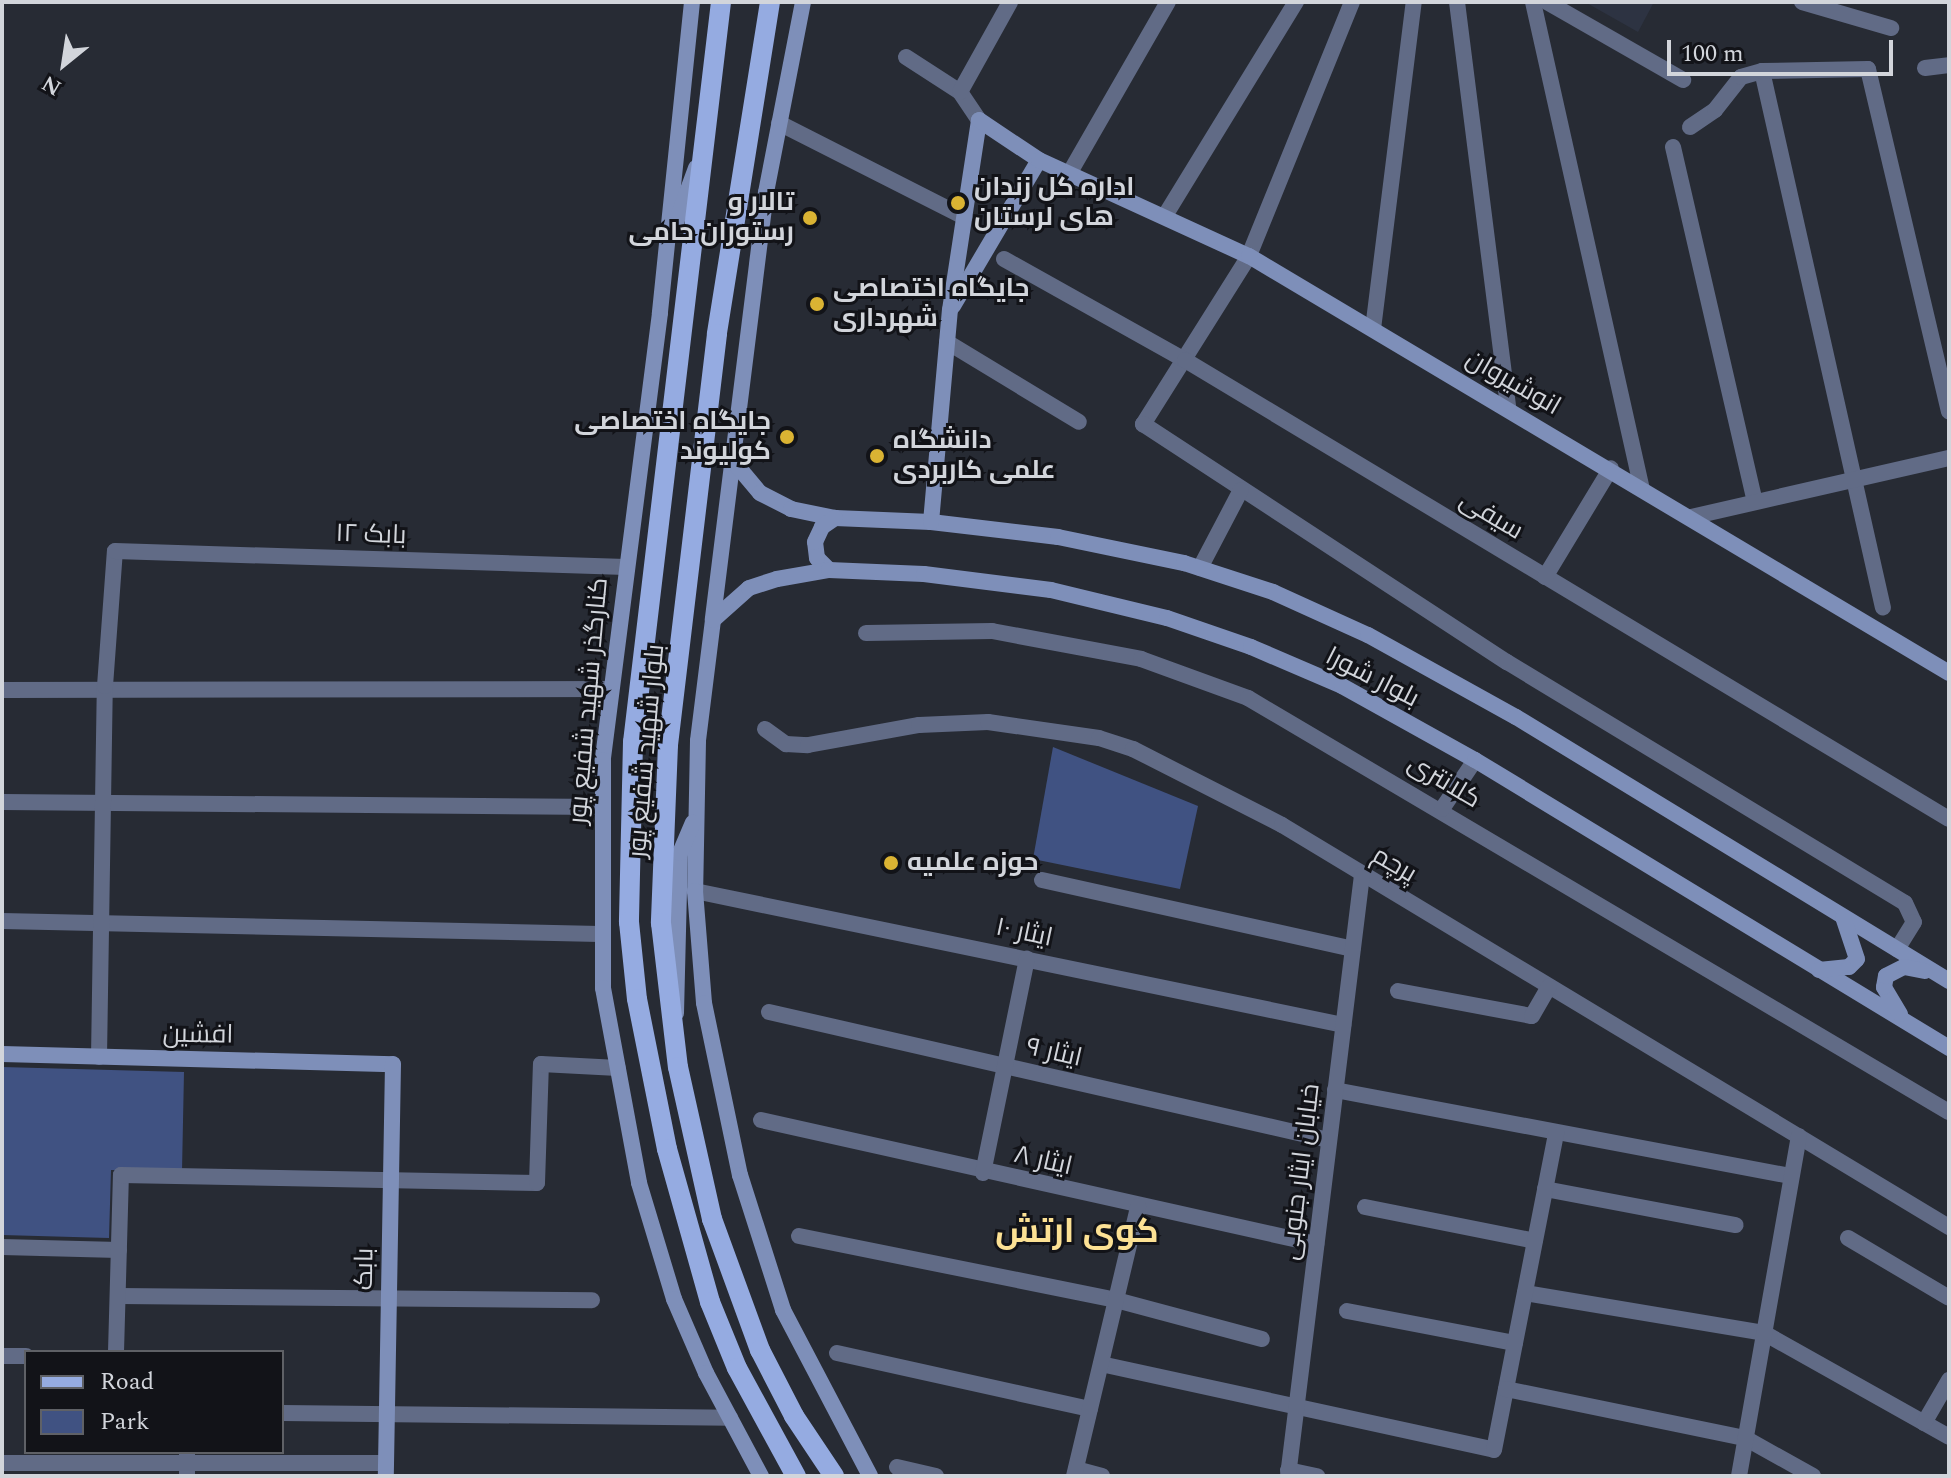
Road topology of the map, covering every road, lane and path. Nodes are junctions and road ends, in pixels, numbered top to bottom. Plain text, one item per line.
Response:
1 (692, 2) edge
2 (721, 2) edge
3 (770, 2) edge
4 (803, 2) edge
5 (1010, 2) edge
6 (1168, 2) edge
7 (1296, 2) edge
8 (1352, 2) edge
9 (1414, 2) edge
10 (1457, 2) edge
11 (1533, 2) edge
12 (1547, 2) edge
13 (1802, 2) edge
14 (1891, 28) dead end
15 (906, 57) dead end
16 (1949, 65) edge
17 (1925, 68) dead end
18 (1762, 71) junction
19 (1683, 80) dead end
20 (960, 92) junction
21 (979, 120) junction
22 (779, 123) junction
23 (1690, 127) dead end
24 (1673, 147) dead end
25 (703, 148) junction
26 (1039, 160) junction
27 (1069, 174) junction
28 (1166, 214) junction
29 (964, 217) junction
30 (666, 249) junction
31 (1249, 256) junction
32 (1004, 259) dead end
33 (950, 310) junction
34 (1373, 329) junction
35 (947, 342) junction
36 (1185, 360) junction
37 (1508, 407) junction
38 (1949, 412) edge
39 (1079, 422) dead end
40 (1949, 458) edge
41 (734, 462) junction
42 (1611, 468) junction
43 (1857, 478) junction
44 (1641, 486) junction
45 (1241, 490) junction
46 (1754, 499) junction
47 (1691, 517) junction
48 (835, 518) junction
49 (931, 522) junction
50 (626, 567) junction
51 (1200, 568) junction
52 (829, 570) junction
53 (1545, 577) junction
54 (1883, 608) dead end
55 (713, 620) junction
56 (866, 633) dead end
57 (1949, 673) edge
58 (105, 686) junction
59 (611, 689) junction
60 (2, 690) edge
61 (765, 729) dead end
62 (1475, 760) junction
63 (103, 801) junction
64 (2, 802) edge
65 (601, 807) junction
66 (1442, 809) junction
67 (697, 815) junction
68 (1949, 819) edge
69 (1362, 875) junction
70 (1042, 880) dead end
71 (695, 891) junction
72 (1843, 916) junction
73 (2, 921) edge
74 (102, 923) junction
75 (600, 934) junction
76 (1352, 949) junction
77 (1897, 949) junction
78 (1027, 958) junction
79 (1819, 970) junction
80 (1945, 979) edge
81 (1549, 986) junction
82 (1398, 991) dead end
83 (769, 1012) dead end
84 (1905, 1022) junction
85 (1343, 1025) junction
86 (673, 1035) junction
87 (1949, 1048) edge
88 (2, 1054) edge
89 (99, 1057) junction
90 (393, 1064) joint
91 (1005, 1066) junction
92 (618, 1068) junction
93 (1335, 1090) junction
94 (1949, 1112) edge
95 (761, 1120) dead end
96 (1556, 1133) junction
97 (1799, 1136) junction
98 (1329, 1140) junction
99 (983, 1173) junction
100 (1791, 1176) junction
101 (391, 1180) junction
102 (1545, 1189) junction
103 (1138, 1207) junction
104 (1365, 1207) dead end
105 (1736, 1225) dead end
106 (1949, 1227) edge
107 (799, 1236) dead end
108 (1848, 1238) dead end
109 (1535, 1241) junction
110 (1316, 1244) junction
111 (2, 1247) edge
112 (119, 1250) junction
113 (1525, 1293) junction
114 (119, 1296) junction
115 (1949, 1298) edge
116 (389, 1300) junction
117 (592, 1300) dead end
118 (1116, 1300) junction
119 (1347, 1311) dead end
120 (1764, 1333) junction
121 (1262, 1339) dead end
122 (1515, 1343) junction
123 (116, 1350) edge
124 (837, 1353) dead end
125 (2, 1356) edge
126 (24, 1356) edge
127 (1101, 1364) junction
128 (1949, 1380) edge
129 (1506, 1389) junction
130 (1296, 1404) junction
131 (1090, 1409) junction
132 (284, 1413) edge
133 (387, 1413) junction
134 (730, 1418) junction
135 (1924, 1423) junction
136 (1949, 1437) edge
137 (1745, 1438) junction
138 (116, 1457) edge
139 (2, 1463) edge
140 (187, 1464) edge
141 (897, 1467) dead end
142 (386, 1470) edge
143 (1075, 1473) edge
144 (1288, 1473) edge
145 (761, 1476) edge
146 (796, 1476) edge
147 (834, 1476) edge
148 (870, 1476) edge
149 (936, 1476) edge
150 (1102, 1476) edge
151 (1317, 1476) edge
152 (1739, 1476) edge
153 (1813, 1476) edge

1 - 30 main road, کنارگذر شهید شفیع پور
2 - 25 main road, بلوار شهید شفیع پور
3 - 86 main road, بلوار شهید شفیع پور
4 - 22 main road
5 - 20 street
6 - 27 street
7 - 28 street
8 - 31 street
9 - 34 street
10 - 37 street
11 - 44 street
12 - 19 street
13 - 14 street
15 - 20 street
16 - 17 street
18 - 23 street
18 - 38 street
18 - 43 street
20 - 21 street
21 - 26 main road, انوشیروان
21 - 29 main road
22 - 29 street
22 - 41 main road
24 - 46 street
25 - 30 main road
25 - 146 main road, بلوار شهید شفیع پور
26 - 27 main road, انوشیروان
26 - 33 main road
27 - 28 main road, انوشیروان
28 - 31 main road, انوشیروان
29 - 33 main road
30 - 50 main road, کنارگذر شهید شفیع پور
31 - 34 main road, انوشیروان
31 - 36 street
32 - 36 street, سیفی
33 - 35 main road
34 - 37 main road, انوشیروان
35 - 39 street
35 - 49 main road
36 - 45 street
36 - 53 street, سیفی
37 - 42 main road, انوشیروان
40 - 43 street
41 - 48 main road, بلوار شورا
41 - 55 main road
42 - 44 main road, انوشیروان
42 - 53 street
43 - 46 street
43 - 54 street
44 - 47 main road, انوشیروان
45 - 51 street
45 - 77 street
46 - 47 street
47 - 57 main road, انوشیروان
48 - 49 main road, بلوار شورا
48 - 52 main road
49 - 51 main road, بلوار شورا
50 - 58 street, بابک ۱۲
50 - 59 main road, کنارگذر شهید شفیع پور
51 - 72 main road, بلوار شورا
52 - 55 main road, بلوار شورا
52 - 62 main road, بلوار شورا
53 - 68 street, سیفی
55 - 67 main road
56 - 66 street, کلانتری
58 - 59 street
58 - 60 street
58 - 63 street
59 - 65 main road, کنارگذر شهید شفیع پور
61 - 69 street, پرچم
62 - 66 street
62 - 79 main road, بلوار شورا
63 - 64 street
63 - 65 street
63 - 74 street
65 - 75 main road, کنارگذر شهید شفیع پور
66 - 94 street, کلانتری
67 - 71 main road
67 - 86 main road
69 - 76 street, خیابان ایثار جنوبی
69 - 81 street, پرچم
70 - 76 street
71 - 78 street, ایثار ۱۰
71 - 148 main road
72 - 77 main road, بلوار شورا
72 - 79 main road
73 - 74 street
74 - 75 street
74 - 89 street
75 - 92 main road, کنارگذر شهید شفیع پور
76 - 85 street, خیابان ایثار جنوبی
77 - 80 main road, بلوار شورا
78 - 85 street, ایثار ۱۰
78 - 91 street
79 - 84 main road, بلوار شورا
80 - 84 main road
81 - 82 street
81 - 97 street, پرچم
83 - 91 street, ایثار ۹
84 - 87 main road, بلوار شورا
85 - 93 street, خیابان ایثار جنوبی
86 - 147 main road, بلوار شهید شفیع پور
88 - 89 main road, افشین
89 - 90 main road, افشین
90 - 101 main road, بابک
91 - 98 street, ایثار ۹
91 - 99 street
92 - 101 street
92 - 134 main road, کنارگذر شهید شفیع پور
93 - 96 street
93 - 98 street, خیابان ایثار جنوبی
95 - 99 street, ایثار ۸
96 - 100 street
96 - 102 street
97 - 100 street
97 - 106 street, پرچم
98 - 110 street, خیابان ایثار جنوبی
99 - 103 street, ایثار ۸
100 - 120 street
101 - 112 street
101 - 116 main road, بابک
102 - 105 street
102 - 109 street
103 - 110 street, ایثار ۸
103 - 118 street
104 - 109 street
107 - 118 street
108 - 115 street
109 - 113 street
110 - 130 street, خیابان ایثار جنوبی
111 - 112 street
112 - 114 street
113 - 120 street
113 - 122 street
114 - 116 street
114 - 123 street
116 - 117 street
116 - 133 main road, بابک
118 - 121 street
118 - 127 street
119 - 122 street
120 - 135 street
120 - 137 street
122 - 129 street
124 - 131 street
125 - 126 street
127 - 130 street
127 - 131 street
128 - 135 street
129 - 130 street
129 - 137 street
130 - 144 street, خیابان ایثار جنوبی
131 - 143 street
132 - 133 street
133 - 134 street
133 - 142 main road, بابک
134 - 145 main road, کنارگذر شهید شفیع پور
135 - 136 street
137 - 152 street
137 - 153 street
138 - 139 street
138 - 140 street
140 - 142 street
141 - 149 street
143 - 150 street
144 - 151 street

